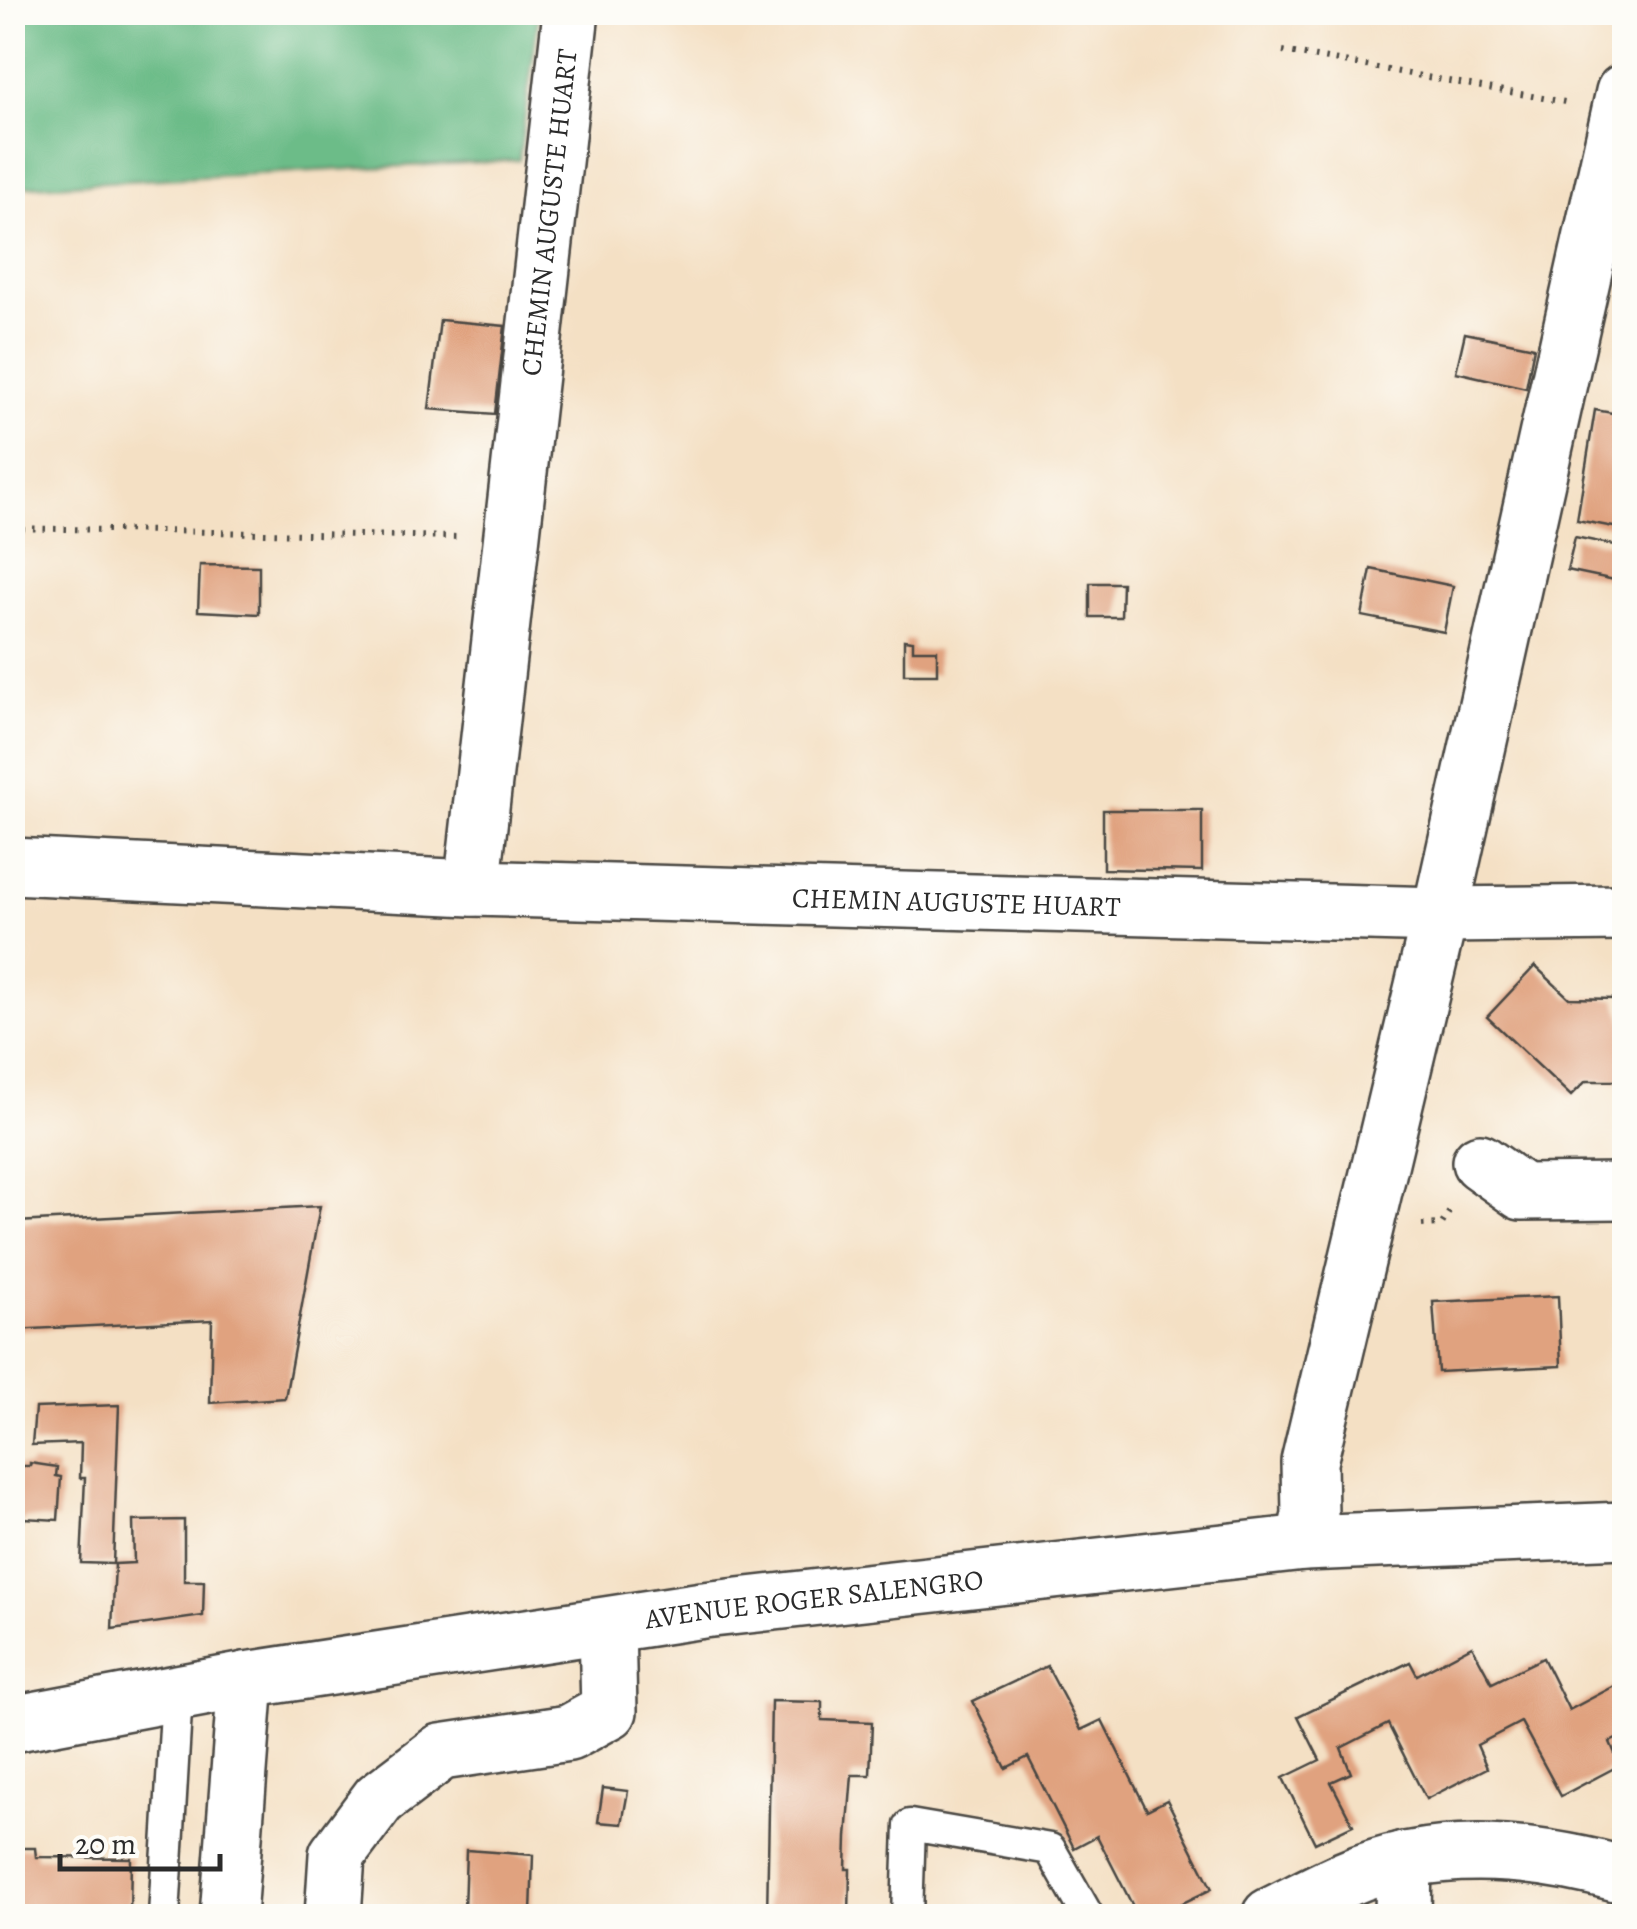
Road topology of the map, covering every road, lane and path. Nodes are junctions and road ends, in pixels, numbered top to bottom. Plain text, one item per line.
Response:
1 (571, 12) edge
2 (1283, 51) dead end
3 (1622, 102) edge
4 (12, 528) edge
5 (511, 538) junction
6 (12, 866) edge
7 (472, 888) junction
8 (1624, 913) edge
9 (1440, 915) junction
10 (1480, 1162) joint
11 (1624, 1191) edge
12 (1366, 1226) junction
13 (1624, 1530) edge
14 (1304, 1543) junction
15 (607, 1626) junction
16 (246, 1680) junction
17 (177, 1694) junction
18 (12, 1724) edge
19 (1404, 1860) junction
20 (1624, 1875) edge
21 (164, 1916) edge
22 (228, 1916) edge
23 (333, 1916) edge
24 (907, 1916) edge
25 (1088, 1916) edge
26 (1270, 1916) edge
27 (1403, 1916) edge

1 - 5 street, CHEMIN AUGUSTE HUART
2 - 3 path
3 - 9 street
4 - 5 path
5 - 7 street, CHEMIN AUGUSTE HUART
6 - 7 street, CHEMIN AUGUSTE HUART
7 - 9 street, CHEMIN AUGUSTE HUART
8 - 9 street, CHEMIN AUGUSTE HUART
9 - 12 street
10 - 11 street
10 - 12 path
12 - 14 street
13 - 14 street, AVENUE ROGER SALENGRO
14 - 15 street, AVENUE ROGER SALENGRO
15 - 16 street, AVENUE ROGER SALENGRO
15 - 23 street
16 - 17 street, AVENUE ROGER SALENGRO
16 - 22 street
17 - 18 street, AVENUE ROGER SALENGRO
17 - 21 lane
19 - 20 street
19 - 26 street
19 - 27 street
24 - 25 lane

